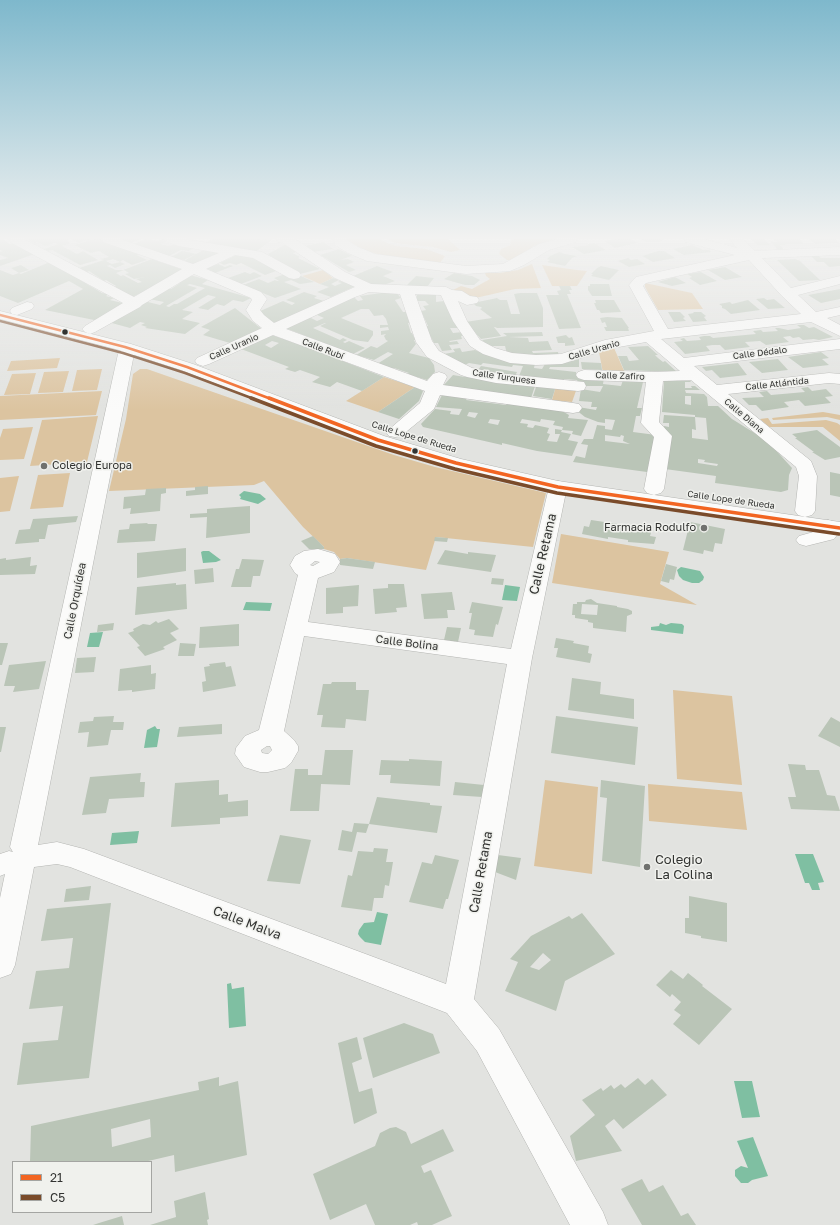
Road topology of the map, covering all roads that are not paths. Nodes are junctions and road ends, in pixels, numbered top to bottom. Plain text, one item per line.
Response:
1 (120, 296) edge
2 (147, 296) edge
3 (258, 296) edge
4 (345, 296) edge
5 (408, 296) edge
6 (449, 296) edge
7 (460, 296) edge
8 (642, 296) edge
9 (790, 296) edge
10 (472, 300) dead end
11 (134, 304) junction
12 (0, 306) edge
13 (840, 311) edge
14 (0, 315) edge
15 (813, 317) junction
16 (0, 322) edge
17 (90, 329) junction
18 (272, 329) junction
19 (840, 330) edge
20 (656, 335) junction
21 (840, 344) edge
22 (123, 346) junction
23 (433, 354) junction
24 (203, 361) junction
25 (679, 363) junction
26 (694, 375) junction
27 (655, 377) junction
28 (840, 379) edge
29 (581, 380) joint
30 (434, 389) junction
31 (714, 390) junction
32 (573, 408) dead end
33 (395, 432) junction
34 (558, 487) junction
35 (654, 489) junction
36 (805, 511) junction
37 (834, 530) edge
38 (806, 540) dead end
39 (309, 572) dead end
40 (295, 628) junction
41 (520, 658) junction
42 (270, 737) dead end
43 (18, 860) edge
44 (0, 965) edge
45 (458, 1003) junction
46 (590, 1225) edge

1 - 11 street
2 - 11 street
3 - 18 street, Calle Rubí
4 - 18 street, Calle Uranio
5 - 23 street, Calle Turquesa
6 - 20 street, Calle Uranio
7 - 10 street
8 - 20 street, Calle Diana
9 - 15 street
11 - 17 street
12 - 17 street, Calle Lope de Rueda
13 - 15 street, Calle Uranio
14 - 22 street, Calle Lope de Rueda
15 - 19 street
15 - 20 street, Calle Uranio
16 - 22 street, Calle Lope de Rueda
17 - 22 street, Calle Lope de Rueda
18 - 24 street, Calle Uranio
18 - 30 street, Calle Rubí
20 - 25 street, Calle Diana
21 - 25 street, Calle Dédalo
22 - 24 street, Calle Lope de Rueda
22 - 34 street, Calle Lope de Rueda
22 - 43 street, Calle Orquídea
23 - 29 street, Calle Turquesa
23 - 30 street
24 - 33 street, Calle Lope de Rueda
25 - 26 street, Calle Diana
26 - 27 street, Calle Zafiro
26 - 31 street, Calle Diana
27 - 29 street, Calle Zafiro
27 - 35 street, Calle Zafiro
28 - 31 street, Calle Atlántida
30 - 32 street, Calle Rubí
30 - 33 street
31 - 36 street, Calle Diana
33 - 35 street, Calle Lope de Rueda
34 - 37 street, Calle Lope de Rueda
34 - 41 street, Calle Retama
35 - 36 street, Calle Lope de Rueda
36 - 37 street, Calle Lope de Rueda
37 - 38 street
39 - 40 street
40 - 41 street, Calle Bolina
40 - 42 street
41 - 45 street, Calle Retama
43 - 44 street, Calle Orquídea
43 - 45 street, Calle Malva
45 - 46 street

